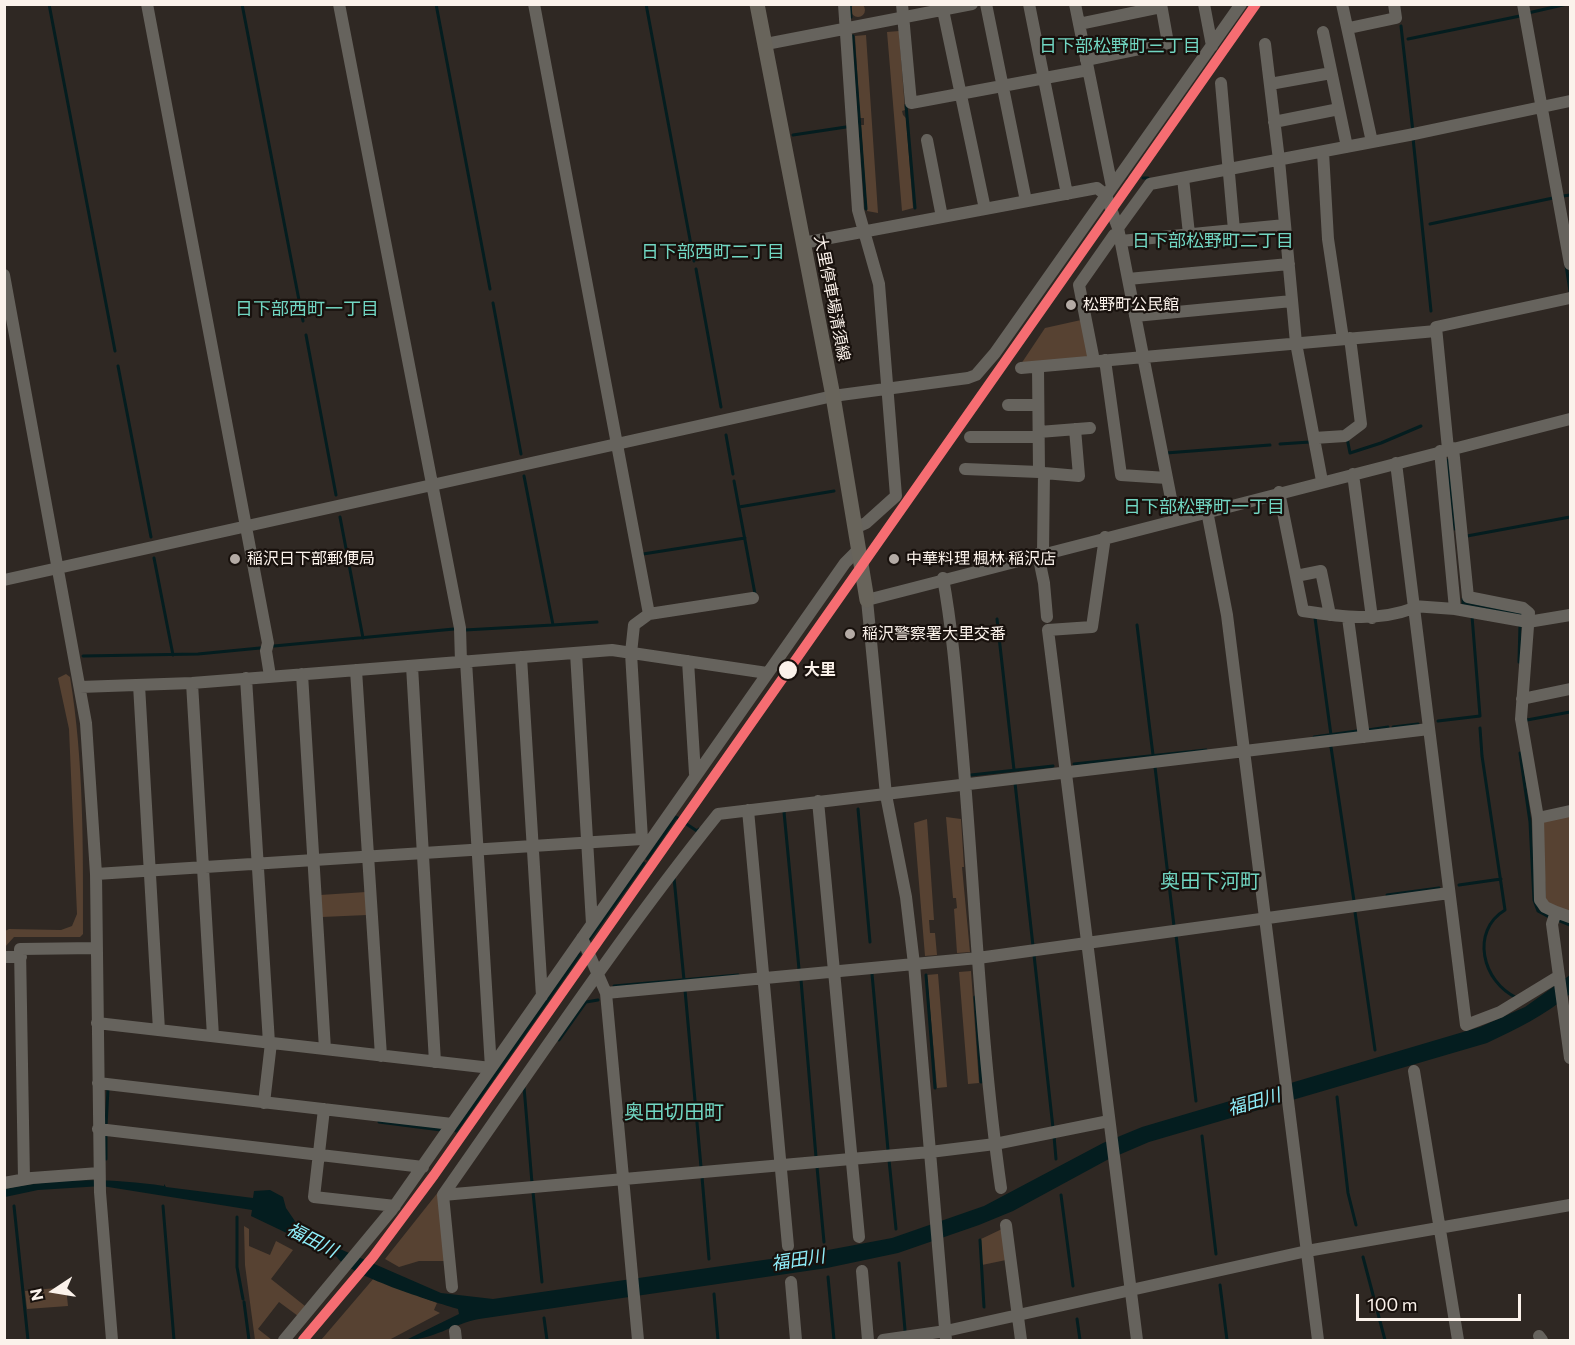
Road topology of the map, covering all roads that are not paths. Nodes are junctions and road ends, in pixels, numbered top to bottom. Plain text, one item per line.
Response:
1 (147, 4) edge
2 (339, 4) edge
3 (534, 4) edge
4 (757, 4) edge
5 (844, 4) edge
6 (902, 4) edge
7 (986, 4) edge
8 (1029, 4) edge
9 (1075, 4) edge
10 (1204, 4) edge
11 (1241, 4) edge
12 (1342, 4) edge
13 (1394, 4) edge
14 (1401, 4) edge
15 (1522, 4) edge
16 (965, 5) edge
17 (1161, 6) edge
18 (943, 10) junction
19 (903, 18) junction
20 (1403, 23) dead end
21 (1079, 24) junction
22 (1349, 28) junction
23 (846, 29) junction
24 (1323, 32) dead end
25 (766, 44) junction
26 (1265, 44) dead end
27 (1212, 45) junction
28 (1087, 65) junction
29 (1332, 73) junction
30 (1044, 78) junction
31 (1221, 83) dead end
32 (1270, 84) junction
33 (1003, 86) junction
34 (961, 94) junction
35 (1570, 101) edge
36 (1541, 107) junction
37 (1339, 109) junction
38 (1274, 122) junction
39 (927, 140) dead end
40 (1372, 142) junction
41 (1347, 147) junction
42 (1323, 152) junction
43 (1279, 160) junction
44 (1230, 169) junction
45 (1183, 178) junction
46 (1109, 191) junction
47 (1067, 194) junction
48 (1026, 201) junction
49 (985, 209) junction
50 (942, 217) junction
51 (1285, 225) junction
52 (1234, 230) junction
53 (864, 231) junction
54 (1120, 234) junction
55 (1189, 234) junction
56 (803, 243) junction
57 (1289, 264) junction
58 (1570, 264) edge
59 (4, 275) edge
60 (1128, 279) junction
61 (1570, 298) edge
62 (1292, 301) junction
63 (1135, 316) junction
64 (1436, 331) junction
65 (1347, 339) junction
66 (1296, 343) junction
67 (1143, 357) junction
68 (1099, 361) junction
69 (1038, 367) junction
70 (1021, 368) dead end
71 (888, 388) junction
72 (833, 396) junction
73 (1008, 405) dead end
74 (1038, 405) junction
75 (1570, 419) edge
76 (1076, 429) junction
77 (1090, 429) dead end
78 (1039, 434) junction
79 (970, 437) dead end
80 (1314, 438) junction
81 (617, 444) junction
82 (1447, 450) junction
83 (1396, 463) junction
84 (965, 469) dead end
85 (1041, 473) junction
86 (1353, 474) junction
87 (1167, 478) junction
88 (1322, 482) junction
89 (431, 485) junction
90 (1279, 492) junction
91 (1207, 511) junction
92 (1175, 519) junction
93 (246, 526) junction
94 (855, 528) junction
95 (1105, 537) junction
96 (859, 549) junction
97 (1040, 554) junction
98 (60, 567) junction
99 (1296, 576) junction
100 (943, 578) junction
101 (4, 580) edge
102 (753, 598) dead end
103 (867, 600) junction
104 (1413, 607) junction
105 (1455, 609) junction
106 (650, 614) junction
107 (1330, 615) junction
108 (1570, 615) edge
109 (1047, 617) dead end
110 (1348, 618) junction
111 (1372, 618) junction
112 (1523, 622) junction
113 (576, 653) junction
114 (631, 653) junction
115 (521, 657) junction
116 (464, 661) junction
117 (688, 661) junction
118 (412, 666) junction
119 (356, 670) junction
120 (767, 673) junction
121 (302, 674) junction
122 (270, 676) junction
123 (246, 678) junction
124 (192, 682) junction
125 (139, 684) junction
126 (80, 687) junction
127 (1570, 689) edge
128 (1522, 699) junction
129 (1429, 729) junction
130 (1364, 736) junction
131 (1244, 750) junction
132 (1065, 771) junction
133 (695, 774) junction
134 (966, 786) junction
135 (886, 795) junction
136 (818, 801) junction
137 (748, 810) junction
138 (1570, 811) edge
139 (1538, 818) junction
140 (645, 841) junction
141 (589, 842) junction
142 (532, 846) junction
143 (478, 849) junction
144 (423, 853) junction
145 (368, 856) junction
146 (313, 860) junction
147 (258, 863) junction
148 (202, 867) junction
149 (150, 870) junction
150 (96, 874) junction
151 (1449, 893) junction
152 (1554, 917) junction
153 (1570, 917) edge
154 (1265, 918) junction
155 (592, 924) junction
156 (582, 938) junction
157 (1087, 943) junction
158 (96, 948) junction
159 (4, 957) edge
160 (21, 957) junction
161 (978, 958) junction
162 (914, 964) junction
163 (836, 971) junction
164 (598, 973) junction
165 (763, 978) junction
166 (1559, 978) junction
167 (606, 993) junction
168 (542, 996) junction
169 (97, 1023) junction
170 (159, 1030) junction
171 (213, 1036) junction
172 (1569, 1036) edge
173 (270, 1043) junction
174 (325, 1049) junction
175 (381, 1056) junction
176 (1570, 1058) edge
177 (435, 1062) junction
178 (491, 1068) junction
179 (1414, 1071) dead end
180 (98, 1083) junction
181 (264, 1102) junction
182 (324, 1109) junction
183 (452, 1124) junction
184 (1110, 1127) junction
185 (98, 1129) junction
186 (995, 1144) junction
187 (930, 1152) junction
188 (319, 1155) junction
189 (852, 1159) junction
190 (780, 1165) junction
191 (423, 1167) junction
192 (99, 1173) junction
193 (24, 1179) junction
194 (623, 1179) junction
195 (4, 1183) edge
196 (1001, 1188) dead end
197 (443, 1195) junction
198 (1570, 1205) edge
199 (395, 1206) junction
200 (1006, 1225) dead end
201 (1440, 1227) junction
202 (860, 1236) dead end
203 (788, 1246) dead end
204 (1307, 1251) junction
205 (862, 1271) dead end
206 (791, 1282) dead end
207 (452, 1287) dead end
208 (1131, 1290) junction
209 (1018, 1315) junction
210 (946, 1336) edge
211 (112, 1341) edge
212 (284, 1341) edge
213 (638, 1341) edge
214 (796, 1341) edge
215 (868, 1341) edge
216 (883, 1341) edge
217 (1021, 1341) edge
218 (1137, 1341) edge
219 (1318, 1341) edge
220 (1458, 1341) edge

1 - 93 street
2 - 89 street
3 - 81 street
4 - 25 main road, 大里停車場清須線
5 - 23 street
6 - 19 street
7 - 33 street
8 - 30 street
9 - 21 street
10 - 27 street
11 - 27 street
12 - 22 street
13 - 22 street
14 - 20 street
15 - 36 street
16 - 18 street
17 - 21 street
17 - 28 street
18 - 19 street
18 - 34 street
19 - 23 street
19 - 34 street
21 - 28 street
22 - 40 street
23 - 25 street
23 - 53 street
24 - 29 street
25 - 56 main road, 大里停車場清須線
26 - 32 street
27 - 46 street
28 - 30 street
28 - 46 street
29 - 32 street
29 - 37 street
30 - 33 street
30 - 47 street
31 - 44 street
32 - 38 street
33 - 34 street
33 - 48 street
34 - 49 street
35 - 36 street
36 - 40 street
36 - 58 street
37 - 38 street
37 - 41 street
38 - 43 street
39 - 50 street
40 - 41 street
41 - 42 street
42 - 43 street
42 - 65 street
43 - 44 street
43 - 51 street
44 - 45 street
44 - 52 street
45 - 54 street
45 - 55 street
46 - 47 street
46 - 54 street
46 - 71 street
47 - 48 street
48 - 49 street
49 - 50 street
50 - 53 street
51 - 52 street
51 - 57 street
52 - 55 street
53 - 56 street
53 - 71 street
54 - 55 street
54 - 60 street
54 - 68 street
56 - 72 main road, 大里停車場清須線
57 - 60 street
57 - 62 street
59 - 98 street
60 - 63 street
61 - 64 street
62 - 63 street
62 - 66 street
63 - 67 street
64 - 65 street
64 - 82 street
65 - 66 street
65 - 80 street
66 - 67 street
66 - 80 street
67 - 68 street
67 - 87 street
68 - 69 street
68 - 87 street
69 - 70 street
69 - 74 street
71 - 72 street
71 - 94 street
72 - 81 street
72 - 94 main road, 大里停車場清須線
73 - 74 street
74 - 78 street
75 - 82 street
76 - 77 street
76 - 78 street
76 - 85 street
78 - 79 street
78 - 85 street
80 - 88 street
81 - 89 street
81 - 106 street
82 - 83 street
82 - 105 street
82 - 112 street
83 - 86 street
83 - 104 street
84 - 85 street
85 - 97 street
86 - 88 street
86 - 111 street
87 - 92 street
88 - 90 street
89 - 93 street
89 - 116 street
90 - 91 street
90 - 99 street
91 - 92 street
91 - 131 street
92 - 95 street
93 - 98 street
93 - 122 street
94 - 96 main road, 大里停車場清須線
95 - 97 street
95 - 132 street
96 - 103 main road, 大里停車場清須線
96 - 120 street
97 - 100 street
97 - 109 street
98 - 101 street
98 - 126 street
99 - 107 street
99 - 107 street
100 - 103 street
100 - 134 street
102 - 106 street
103 - 135 street
104 - 105 street
104 - 111 street
104 - 129 street
105 - 112 street
106 - 114 street
107 - 110 street
108 - 112 street
110 - 111 street
110 - 130 street
112 - 128 street
113 - 114 street
113 - 115 street
113 - 141 street
114 - 117 street
114 - 140 street
115 - 116 street
115 - 142 street
116 - 118 street
116 - 143 street
117 - 120 street
117 - 133 street
118 - 119 street
118 - 144 street
119 - 121 street
119 - 145 street
120 - 133 street
121 - 122 street
121 - 146 street
122 - 123 street
123 - 124 street
123 - 147 street
124 - 125 street
124 - 148 street
125 - 126 street
125 - 149 street
126 - 150 street
127 - 128 street
128 - 139 street
129 - 130 street
129 - 151 street
130 - 131 street
131 - 132 street
131 - 154 street
132 - 134 street
132 - 157 street
133 - 140 street
134 - 135 street
134 - 161 street
135 - 136 street
135 - 162 street
136 - 137 street
136 - 163 street
137 - 164 street
137 - 165 street
138 - 139 street
139 - 152 street
140 - 141 street
140 - 155 street
141 - 142 street
141 - 155 street
142 - 143 street
142 - 168 street
143 - 144 street
143 - 178 street
144 - 145 street
144 - 177 street
145 - 146 street
145 - 175 street
146 - 147 street
146 - 174 street
147 - 148 street
147 - 173 street
148 - 149 street
148 - 171 street
149 - 150 street
149 - 170 street
150 - 158 street
151 - 154 street
151 - 166 street
152 - 153 street
152 - 166 street
154 - 157 street
154 - 204 street
155 - 156 street
156 - 164 street
156 - 168 street
157 - 161 street
157 - 184 street
158 - 160 street
158 - 169 street
159 - 160 street
160 - 193 street
161 - 162 street
161 - 186 street
162 - 163 street
162 - 187 street
163 - 165 street
163 - 189 street
164 - 167 street
164 - 197 street
165 - 167 street
165 - 190 street
166 - 172 street
167 - 194 street
168 - 178 street
169 - 170 street
169 - 180 street
170 - 171 street
171 - 173 street
172 - 176 street
173 - 174 street
173 - 181 street
174 - 175 street
175 - 177 street
177 - 178 street
178 - 183 street
179 - 201 street
180 - 181 street
180 - 185 street
181 - 182 street
182 - 183 street
182 - 188 street
183 - 191 street
184 - 186 street
184 - 208 street
185 - 188 street
185 - 192 street
186 - 187 street
186 - 196 street
187 - 189 street
187 - 210 street
188 - 191 street
188 - 199 street
189 - 190 street
189 - 202 street
190 - 194 street
190 - 203 street
191 - 199 street
192 - 193 street
192 - 211 street
193 - 195 street
194 - 197 street
194 - 213 street
197 - 207 street
198 - 201 street
199 - 212 street
200 - 209 street
201 - 204 street
201 - 220 street
204 - 208 street
204 - 219 street
205 - 215 street
206 - 214 street
208 - 209 street
208 - 218 street
209 - 210 street
209 - 217 street
210 - 216 street

